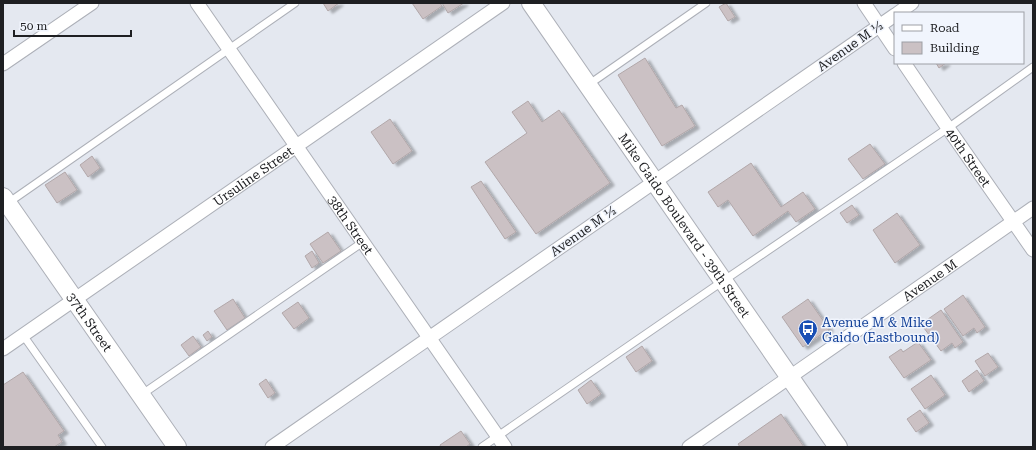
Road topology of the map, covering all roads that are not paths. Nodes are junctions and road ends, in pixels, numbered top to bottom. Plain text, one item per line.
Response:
1 (92, 3) edge
2 (197, 3) edge
3 (296, 3) edge
4 (503, 3) edge
5 (531, 3) edge
6 (706, 3) edge
7 (864, 3) edge
8 (912, 3) edge
9 (899, 12) edge
10 (894, 16) edge
11 (880, 26) junction
12 (894, 47) edge
13 (229, 48) junction
14 (3, 64) edge
15 (905, 64) edge
16 (1033, 68) edge
17 (588, 85) junction
18 (948, 128) junction
19 (297, 146) junction
20 (654, 182) junction
21 (4, 202) edge
22 (1033, 208) edge
23 (1014, 222) junction
24 (363, 242) junction
25 (1033, 250) edge
26 (723, 280) junction
27 (74, 300) junction
28 (23, 335) junction
29 (430, 338) junction
30 (3, 349) edge
31 (790, 377) junction
32 (141, 396) junction
33 (501, 442) edge
34 (102, 447) edge
35 (177, 447) edge
36 (272, 447) edge
37 (482, 447) edge
38 (689, 447) edge
39 (838, 447) edge

1 - 14 street
2 - 13 street, 38th Street
3 - 13 lane
4 - 19 street, Ursuline Street
5 - 17 main road, Mike Gaido Boulevard - 39th Street
6 - 17 lane
7 - 11 street
8 - 9 street
10 - 11 street, Avenue M ½
11 - 12 street
11 - 20 street, Avenue M ½
13 - 19 street, 38th Street
13 - 21 lane
15 - 18 street, 40th Street
16 - 18 lane
17 - 20 main road, Mike Gaido Boulevard - 39th Street
18 - 23 street, 40th Street
18 - 26 lane
19 - 24 street, 38th Street
19 - 27 street, Ursuline Street
20 - 26 main road, Mike Gaido Boulevard - 39th Street
20 - 29 street, Avenue M ½
21 - 27 main road, 37th Street
22 - 23 street, Avenue M
23 - 25 street, 40th Street
23 - 31 street, Avenue M
24 - 29 street, 38th Street
24 - 32 lane
26 - 31 main road, Mike Gaido Boulevard - 39th Street
26 - 33 lane
27 - 28 street, Ursuline Street
27 - 32 main road, 37th Street
28 - 30 street, Ursuline Street
28 - 34 lane
29 - 33 street, 38th Street
29 - 36 street, Avenue M ½
31 - 38 street, Avenue M
31 - 39 main road, Mike Gaido Boulevard - 39th Street
32 - 35 main road, 37th Street
33 - 37 lane

